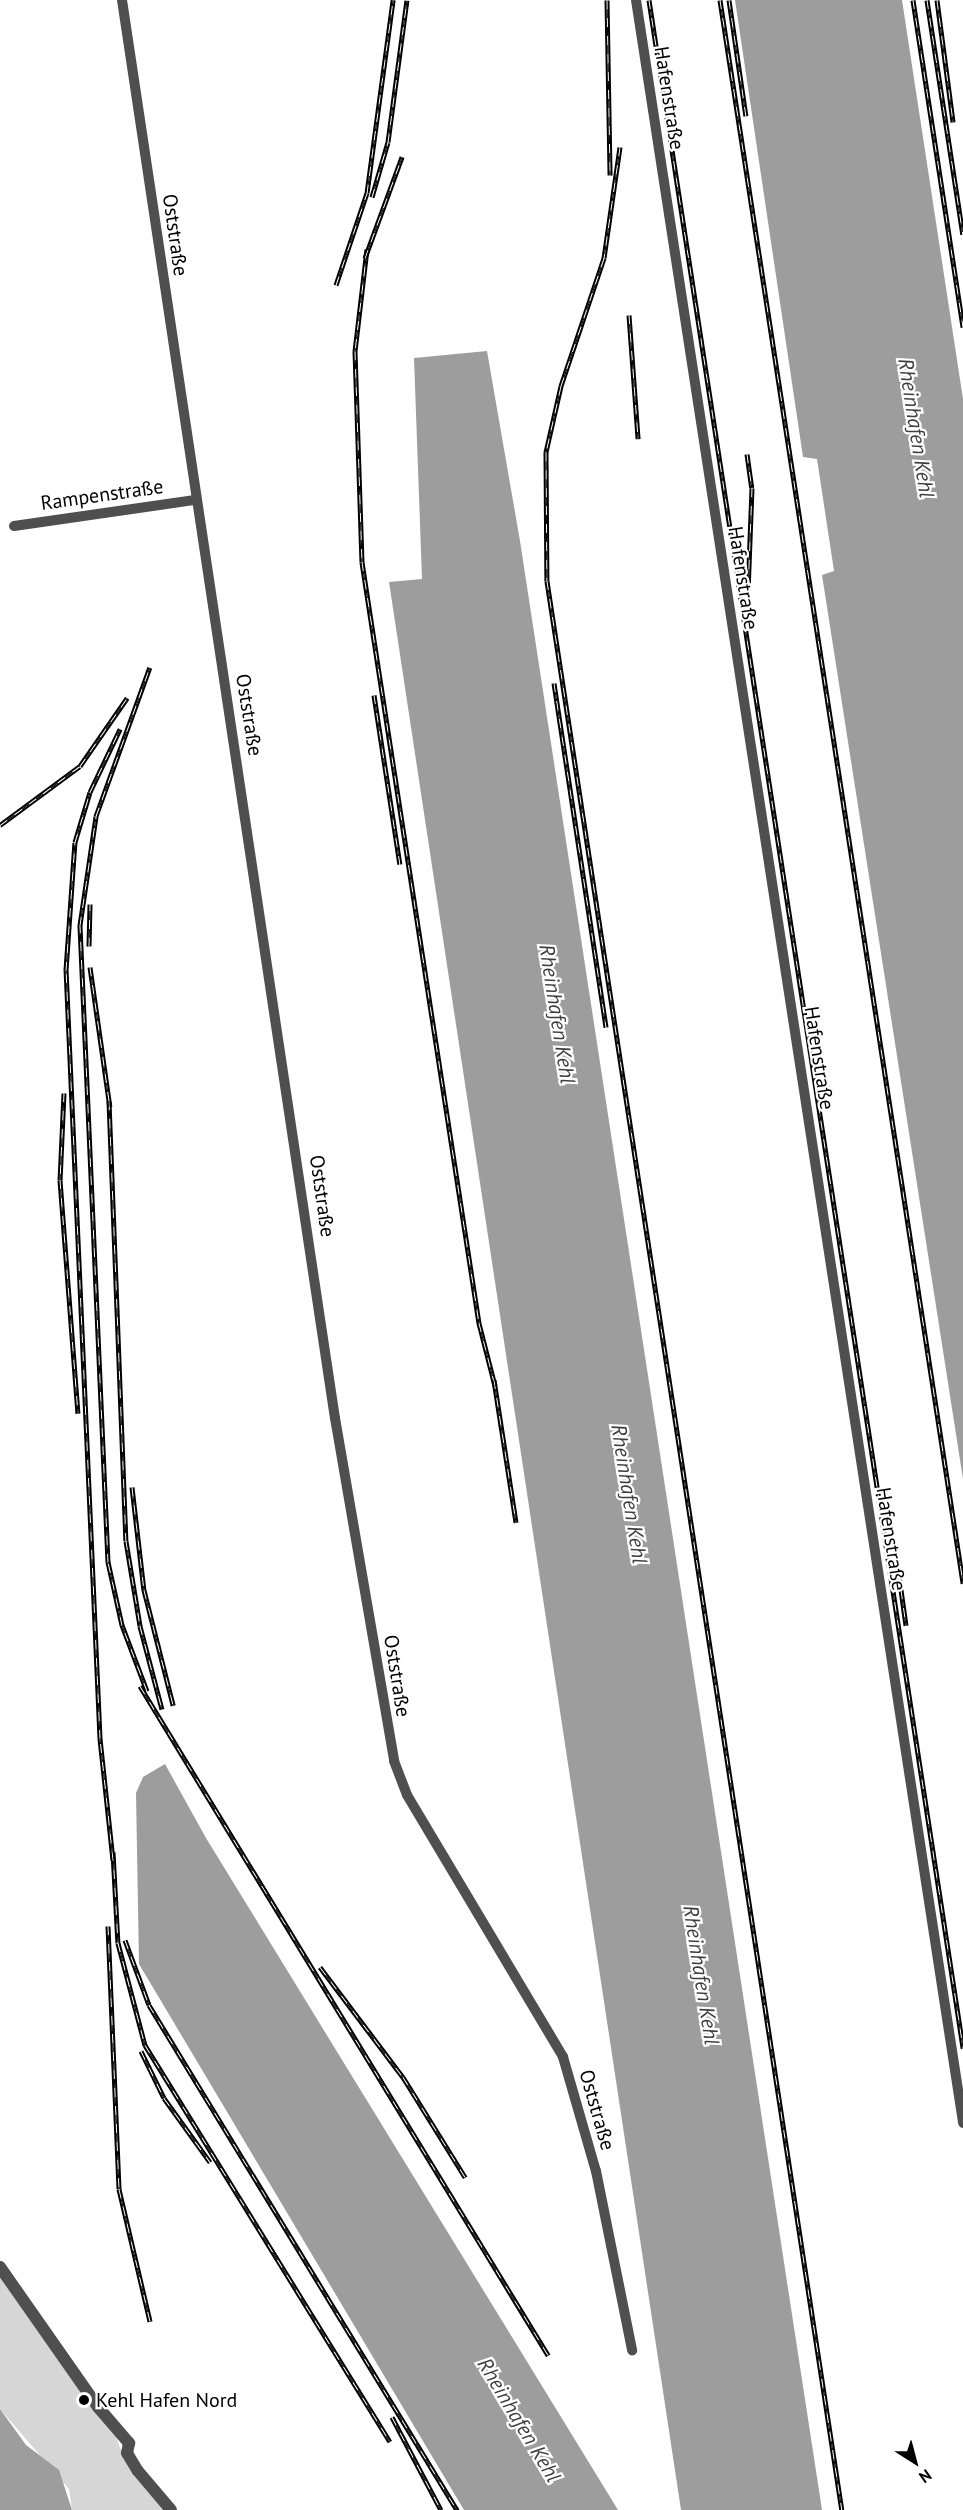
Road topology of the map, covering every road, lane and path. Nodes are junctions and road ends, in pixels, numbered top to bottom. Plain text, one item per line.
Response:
1 (122, 0) edge
2 (636, 0) edge
3 (195, 500) junction
4 (14, 526) dead end
5 (963, 2122) edge
6 (0, 2267) edge
7 (632, 2350) dead end
8 (171, 2510) edge

1 - 3 street, Oststraße
2 - 5 street, Hafenstraße
3 - 4 street, Rampenstraße
3 - 7 street, Oststraße
6 - 8 street

